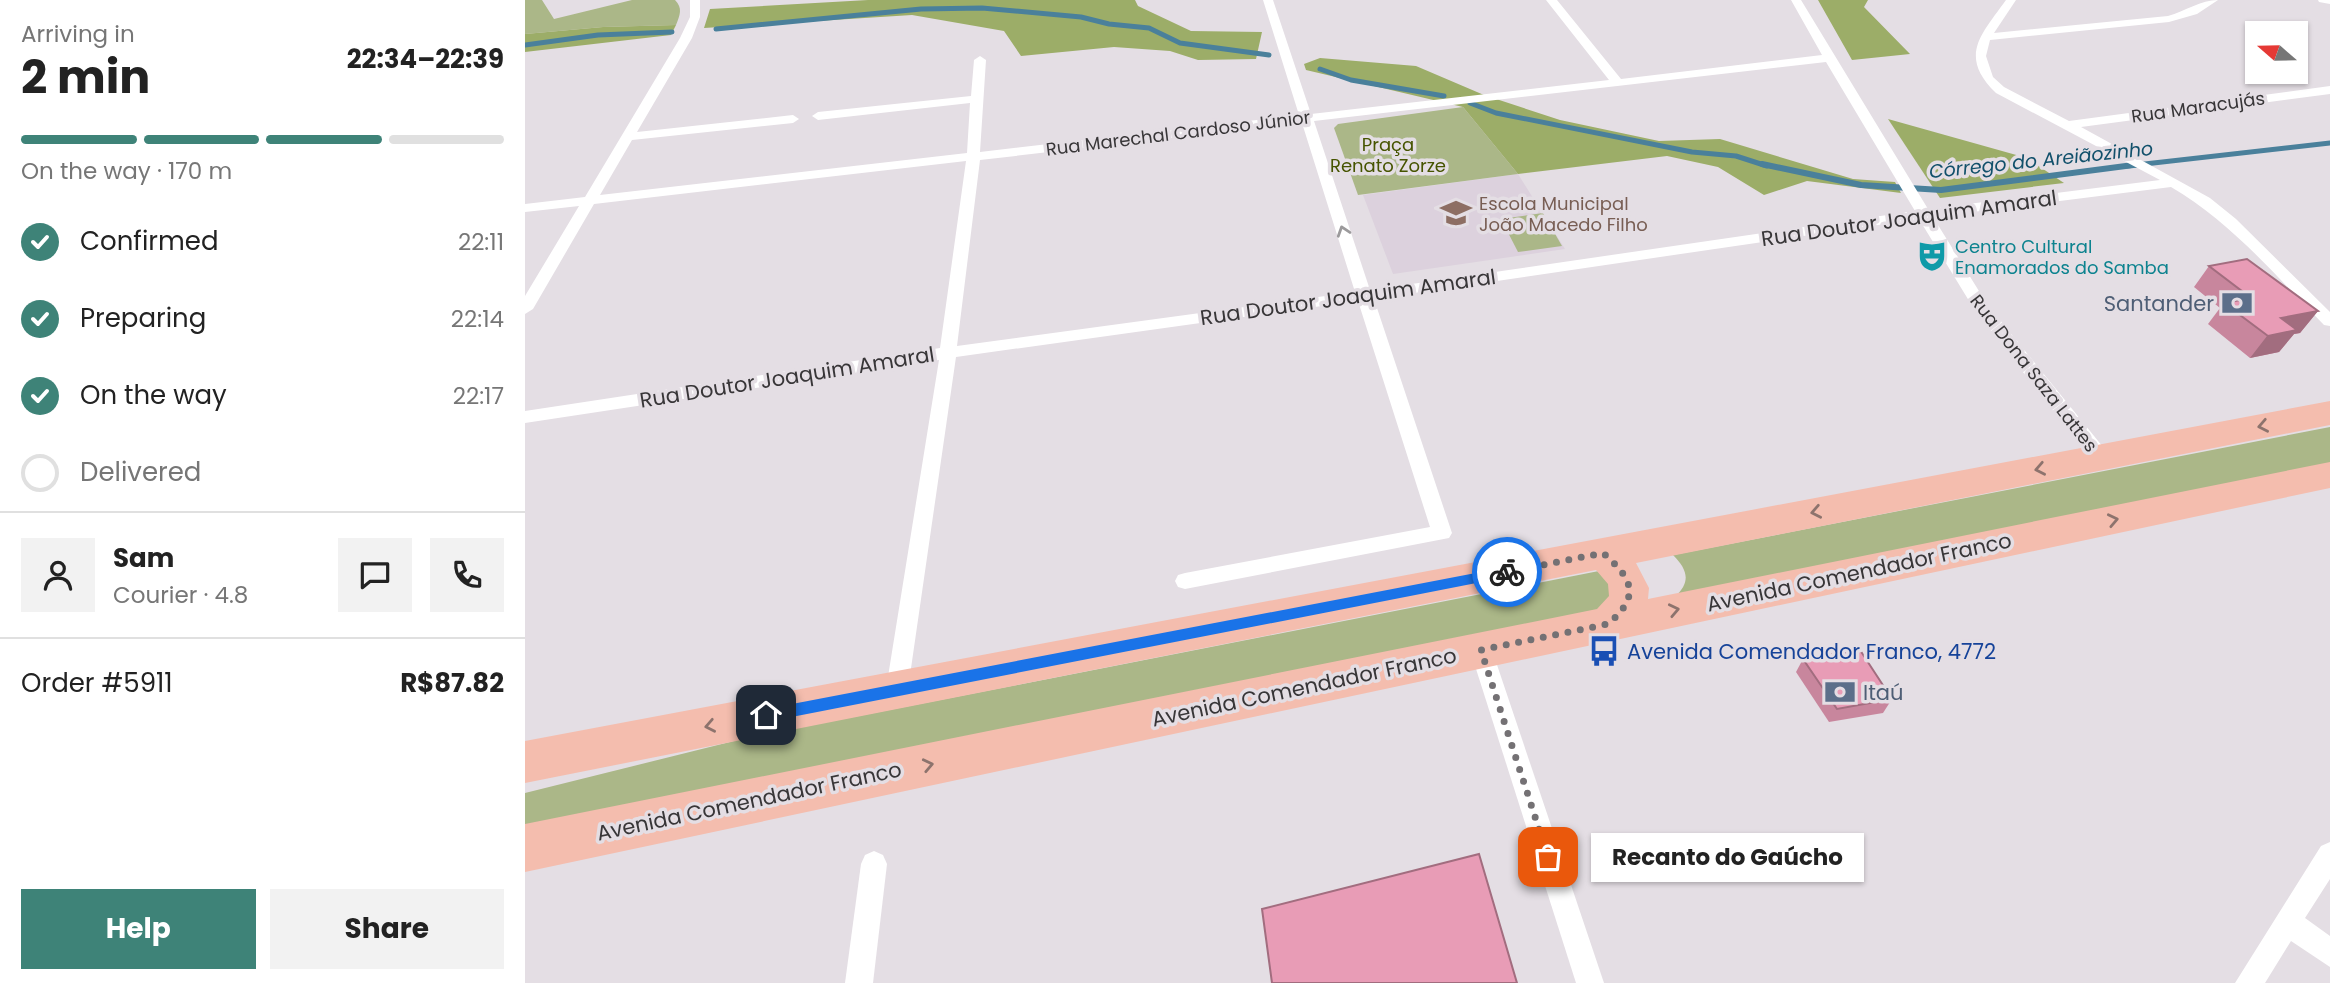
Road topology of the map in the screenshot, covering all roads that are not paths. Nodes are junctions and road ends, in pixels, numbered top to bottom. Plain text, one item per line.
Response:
1 (695, 0) edge
2 (1268, 0) edge
3 (1551, 0) edge
4 (1796, 0) edge
5 (2011, 0) edge
6 (2213, 0) edge
7 (2323, 0) edge
8 (2330, 1) edge
9 (1987, 37) junction
10 (1831, 58) junction
11 (980, 60) dead end
12 (1616, 82) junction
13 (2330, 90) edge
14 (975, 99) junction
15 (818, 116) dead end
16 (1306, 118) junction
17 (793, 119) dead end
18 (2066, 125) junction
19 (627, 137) junction
20 (973, 156) junction
21 (2165, 178) junction
22 (589, 201) junction
23 (525, 208) edge
24 (1925, 214) junction
25 (1364, 296) junction
26 (525, 309) edge
27 (2330, 321) edge
28 (947, 352) junction
29 (2330, 413) edge
30 (525, 417) edge
31 (2100, 457) junction
32 (2330, 475) edge
33 (1603, 553) junction
34 (1185, 581) dead end
35 (1608, 624) junction
36 (1481, 650) junction
37 (897, 689) junction
38 (525, 762) edge
39 (525, 848) edge
40 (2330, 855) edge
41 (874, 864) dead end
42 (2287, 921) junction
43 (2330, 953) edge
44 (859, 983) edge
45 (1590, 983) edge
46 (2249, 983) edge

1 - 19 street
2 - 16 street
3 - 12 street
4 - 10 street, Rua Dona Saza Lattes
5 - 9 street
6 - 9 street
7 - 8 street
9 - 18 street
10 - 12 street, Rua Marechal Cardoso Júnior
10 - 24 street, Rua Dona Saza Lattes
11 - 14 street
12 - 16 street, Rua Marechal Cardoso Júnior
13 - 18 street, Rua Maracujás
14 - 15 street
14 - 20 street
16 - 20 street, Rua Marechal Cardoso Júnior
25 -> 16 street
17 - 19 street
18 - 21 street
19 - 22 street
20 - 22 street, Rua Marechal Cardoso Júnior
20 - 28 street
21 - 24 street, Rua Doutor Joaquim Amaral
21 - 27 street
22 - 23 street, Rua Marechal Cardoso Júnior
22 - 26 street
24 - 25 street, Rua Doutor Joaquim Amaral
24 - 31 street, Rua Dona Saza Lattes
25 - 28 street, Rua Doutor Joaquim Amaral
25 - 34 street
28 - 30 street, Rua Doutor Joaquim Amaral
28 - 37 street
29 -> 31 highway
31 -> 33 highway
35 -> 32 highway, Avenida Comendador Franco
33 - 35 highway
33 - 37 highway
35 - 36 highway, Avenida Comendador Franco
39 -> 36 highway, Avenida Comendador Franco
36 - 45 street
37 -> 38 highway
40 - 42 street
41 - 44 street
42 - 43 street
42 - 46 street

